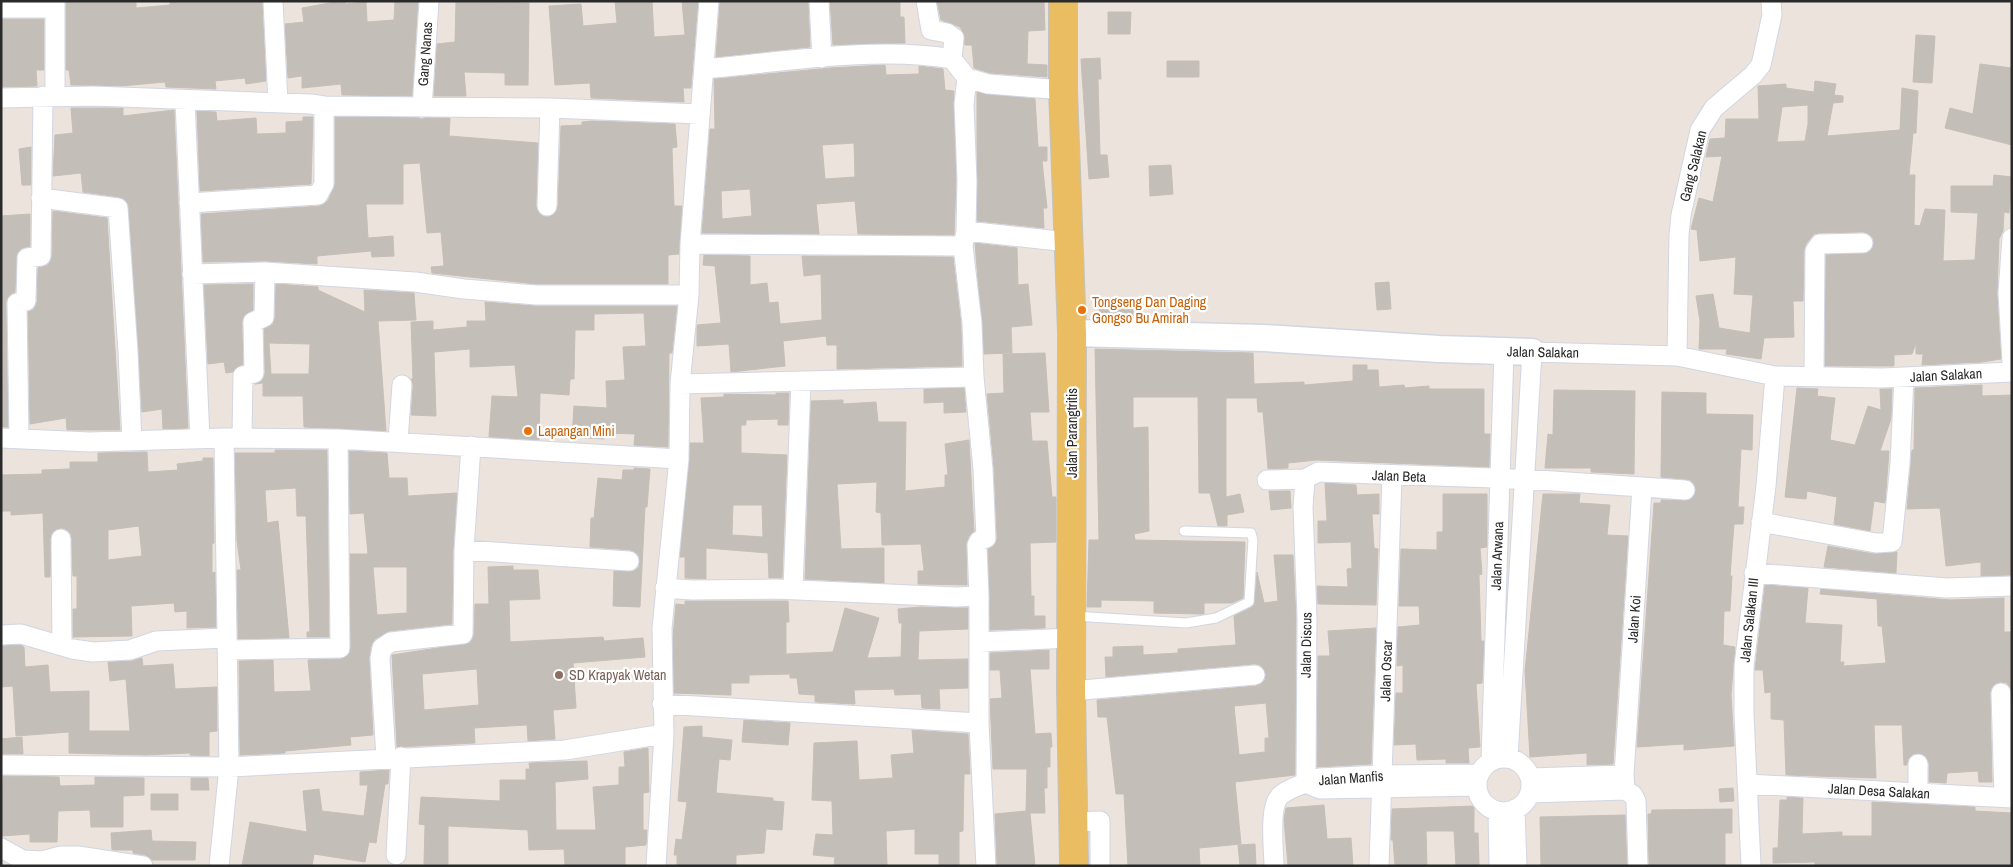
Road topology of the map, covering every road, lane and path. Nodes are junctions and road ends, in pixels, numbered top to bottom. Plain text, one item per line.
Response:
1 (273, 1) edge
2 (429, 1) edge
3 (709, 1) edge
4 (819, 1) edge
5 (926, 1) edge
6 (1063, 1) edge
7 (1771, 1) edge
8 (55, 5) edge
9 (1, 8) edge
10 (822, 58) junction
11 (952, 59) junction
12 (705, 69) junction
13 (967, 78) junction
14 (1063, 90) junction
15 (49, 96) junction
16 (1, 98) edge
17 (185, 101) junction
18 (278, 103) junction
19 (324, 106) junction
20 (422, 108) junction
21 (550, 108) junction
22 (700, 114) junction
23 (41, 198) junction
24 (189, 202) junction
25 (547, 206) dead end
26 (2012, 238) edge
27 (965, 239) junction
28 (1068, 242) junction
29 (1863, 242) dead end
30 (690, 244) junction
31 (265, 272) junction
32 (192, 274) junction
33 (689, 295) junction
34 (1072, 333) junction
35 (1504, 351) junction
36 (1532, 352) junction
37 (1677, 356) junction
38 (2012, 362) edge
39 (2012, 372) edge
40 (1775, 376) junction
41 (1814, 376) junction
42 (974, 377) junction
43 (1904, 377) junction
44 (801, 381) junction
45 (680, 384) junction
46 (402, 385) dead end
47 (233, 438) junction
48 (10, 439) edge
49 (200, 439) junction
50 (338, 439) junction
51 (132, 441) junction
52 (398, 441) junction
53 (471, 446) junction
54 (678, 459) junction
55 (1392, 476) junction
56 (1305, 479) junction
57 (1499, 479) junction
58 (1523, 479) junction
59 (1267, 480) dead end
60 (1642, 487) junction
61 (1685, 490) dead end
62 (1761, 522) junction
63 (1184, 531) dead end
64 (61, 539) dead end
65 (464, 550) junction
66 (629, 560) dead end
67 (1754, 573) junction
68 (2012, 586) edge
69 (665, 588) junction
70 (793, 589) junction
71 (980, 596) junction
72 (1072, 627) junction
73 (1, 635) edge
74 (979, 642) junction
75 (227, 644) junction
76 (62, 646) junction
77 (1255, 675) dead end
78 (1071, 691) junction
79 (2001, 693) dead end
80 (662, 704) junction
81 (979, 723) junction
82 (664, 734) junction
83 (394, 758) junction
84 (1, 764) edge
85 (1918, 764) dead end
86 (229, 767) junction
87 (1489, 770) junction
88 (1382, 781) junction
89 (1306, 783) junction
90 (1625, 783) junction
91 (1747, 784) junction
92 (1530, 786) junction
93 (1918, 793) junction
94 (2008, 798) edge
95 (1507, 810) junction
96 (1073, 822) junction
97 (1, 848) edge
98 (396, 855) dead end
99 (142, 866) edge
100 (220, 866) edge
101 (656, 866) edge
102 (986, 866) edge
103 (1074, 866) edge
104 (1100, 866) edge
105 (1274, 866) edge
106 (1379, 866) edge
107 (1499, 866) edge
108 (1517, 866) edge
109 (1638, 866) edge
110 (1751, 866) edge

1 - 18 street
2 - 20 street, Gang Nanas
3 - 12 street
4 - 10 street
5 - 11 street
6 - 14 main road, Jalan Parangtritis
7 - 37 street, Gang Salakan
8 - 9 street
8 - 15 street
10 - 11 street
10 - 12 street
11 - 13 street
12 - 22 street
13 - 14 street
13 - 27 street
14 - 28 main road, Jalan Parangtritis
15 - 16 street
15 - 17 street
15 - 23 street
17 - 18 street
17 - 24 street
18 - 19 street
19 - 20 street
19 - 24 street
20 - 21 street
21 - 22 street
21 - 25 street
22 - 30 street
23 - 48 street
23 - 51 street
24 - 32 street
26 - 38 street
27 - 28 street
27 - 30 street
27 - 42 street
28 - 34 main road, Jalan Parangtritis
29 - 41 street
30 - 33 street
31 - 32 street
31 - 33 street
31 - 47 street
32 - 49 street
33 - 45 street
34 - 35 street, Jalan Salakan
34 - 72 main road, Jalan Parangtritis
35 - 36 street, Jalan Salakan
35 - 57 street, Jalan Arwana
36 - 37 street, Jalan Salakan
36 - 58 street, Jalan Arwana
37 - 40 street, Jalan Salakan
39 - 43 street, Jalan Salakan
40 - 41 street, Jalan Salakan
40 - 62 street, Jalan Salakan III
41 - 43 street, Jalan Salakan
42 - 44 street
42 - 71 street
43 - 62 street
44 - 45 street
44 - 70 street
45 - 54 street
46 - 52 street
47 - 49 street
47 - 50 street
47 - 75 street
48 - 51 street
49 - 51 street
50 - 52 street
50 - 75 street
52 - 53 street
53 - 54 street
53 - 65 street
54 - 69 street
55 - 56 street, Jalan Beta
55 - 57 street, Jalan Beta
55 - 88 street, Jalan Oscar
56 - 59 street, Jalan Beta
56 - 89 street, Jalan Discus
57 - 58 street, Jalan Beta
57 - 87 street, Jalan Arwana
58 - 60 street
58 - 87 street, Jalan Arwana
60 - 61 street
60 - 90 street, Jalan Koi
62 - 67 street, Jalan Salakan III
63 - 72 lane
64 - 76 street
65 - 66 street
65 - 83 street
67 - 68 street
67 - 91 street, Jalan Salakan III
69 - 70 street
69 - 80 street
70 - 71 street
71 - 74 street
72 - 74 street
72 - 78 main road, Jalan Parangtritis
73 - 76 street
74 - 81 street
75 - 76 street
75 - 86 street
77 - 78 street
78 - 96 main road, Jalan Parangtritis
79 - 94 street
80 - 81 street
80 - 82 street
81 - 102 street
82 - 83 street
82 - 101 street
83 - 86 street
83 - 98 street
84 - 86 street
85 - 93 street
86 - 100 street
87 - 88 street, Jalan Manfis
87 - 92 street
87 - 95 street
88 - 89 street, Jalan Manfis
88 - 106 street, Jalan Oscar
89 - 105 street, Jalan Manfis
90 - 92 street
90 - 109 street
91 - 93 street, Jalan Desa Salakan
91 - 110 street, Jalan Salakan III
92 - 95 street
93 - 94 street, Jalan Desa Salakan
95 - 107 street
95 - 108 street
96 - 103 main road, Jalan Parangtritis
96 - 104 street
97 - 99 street

